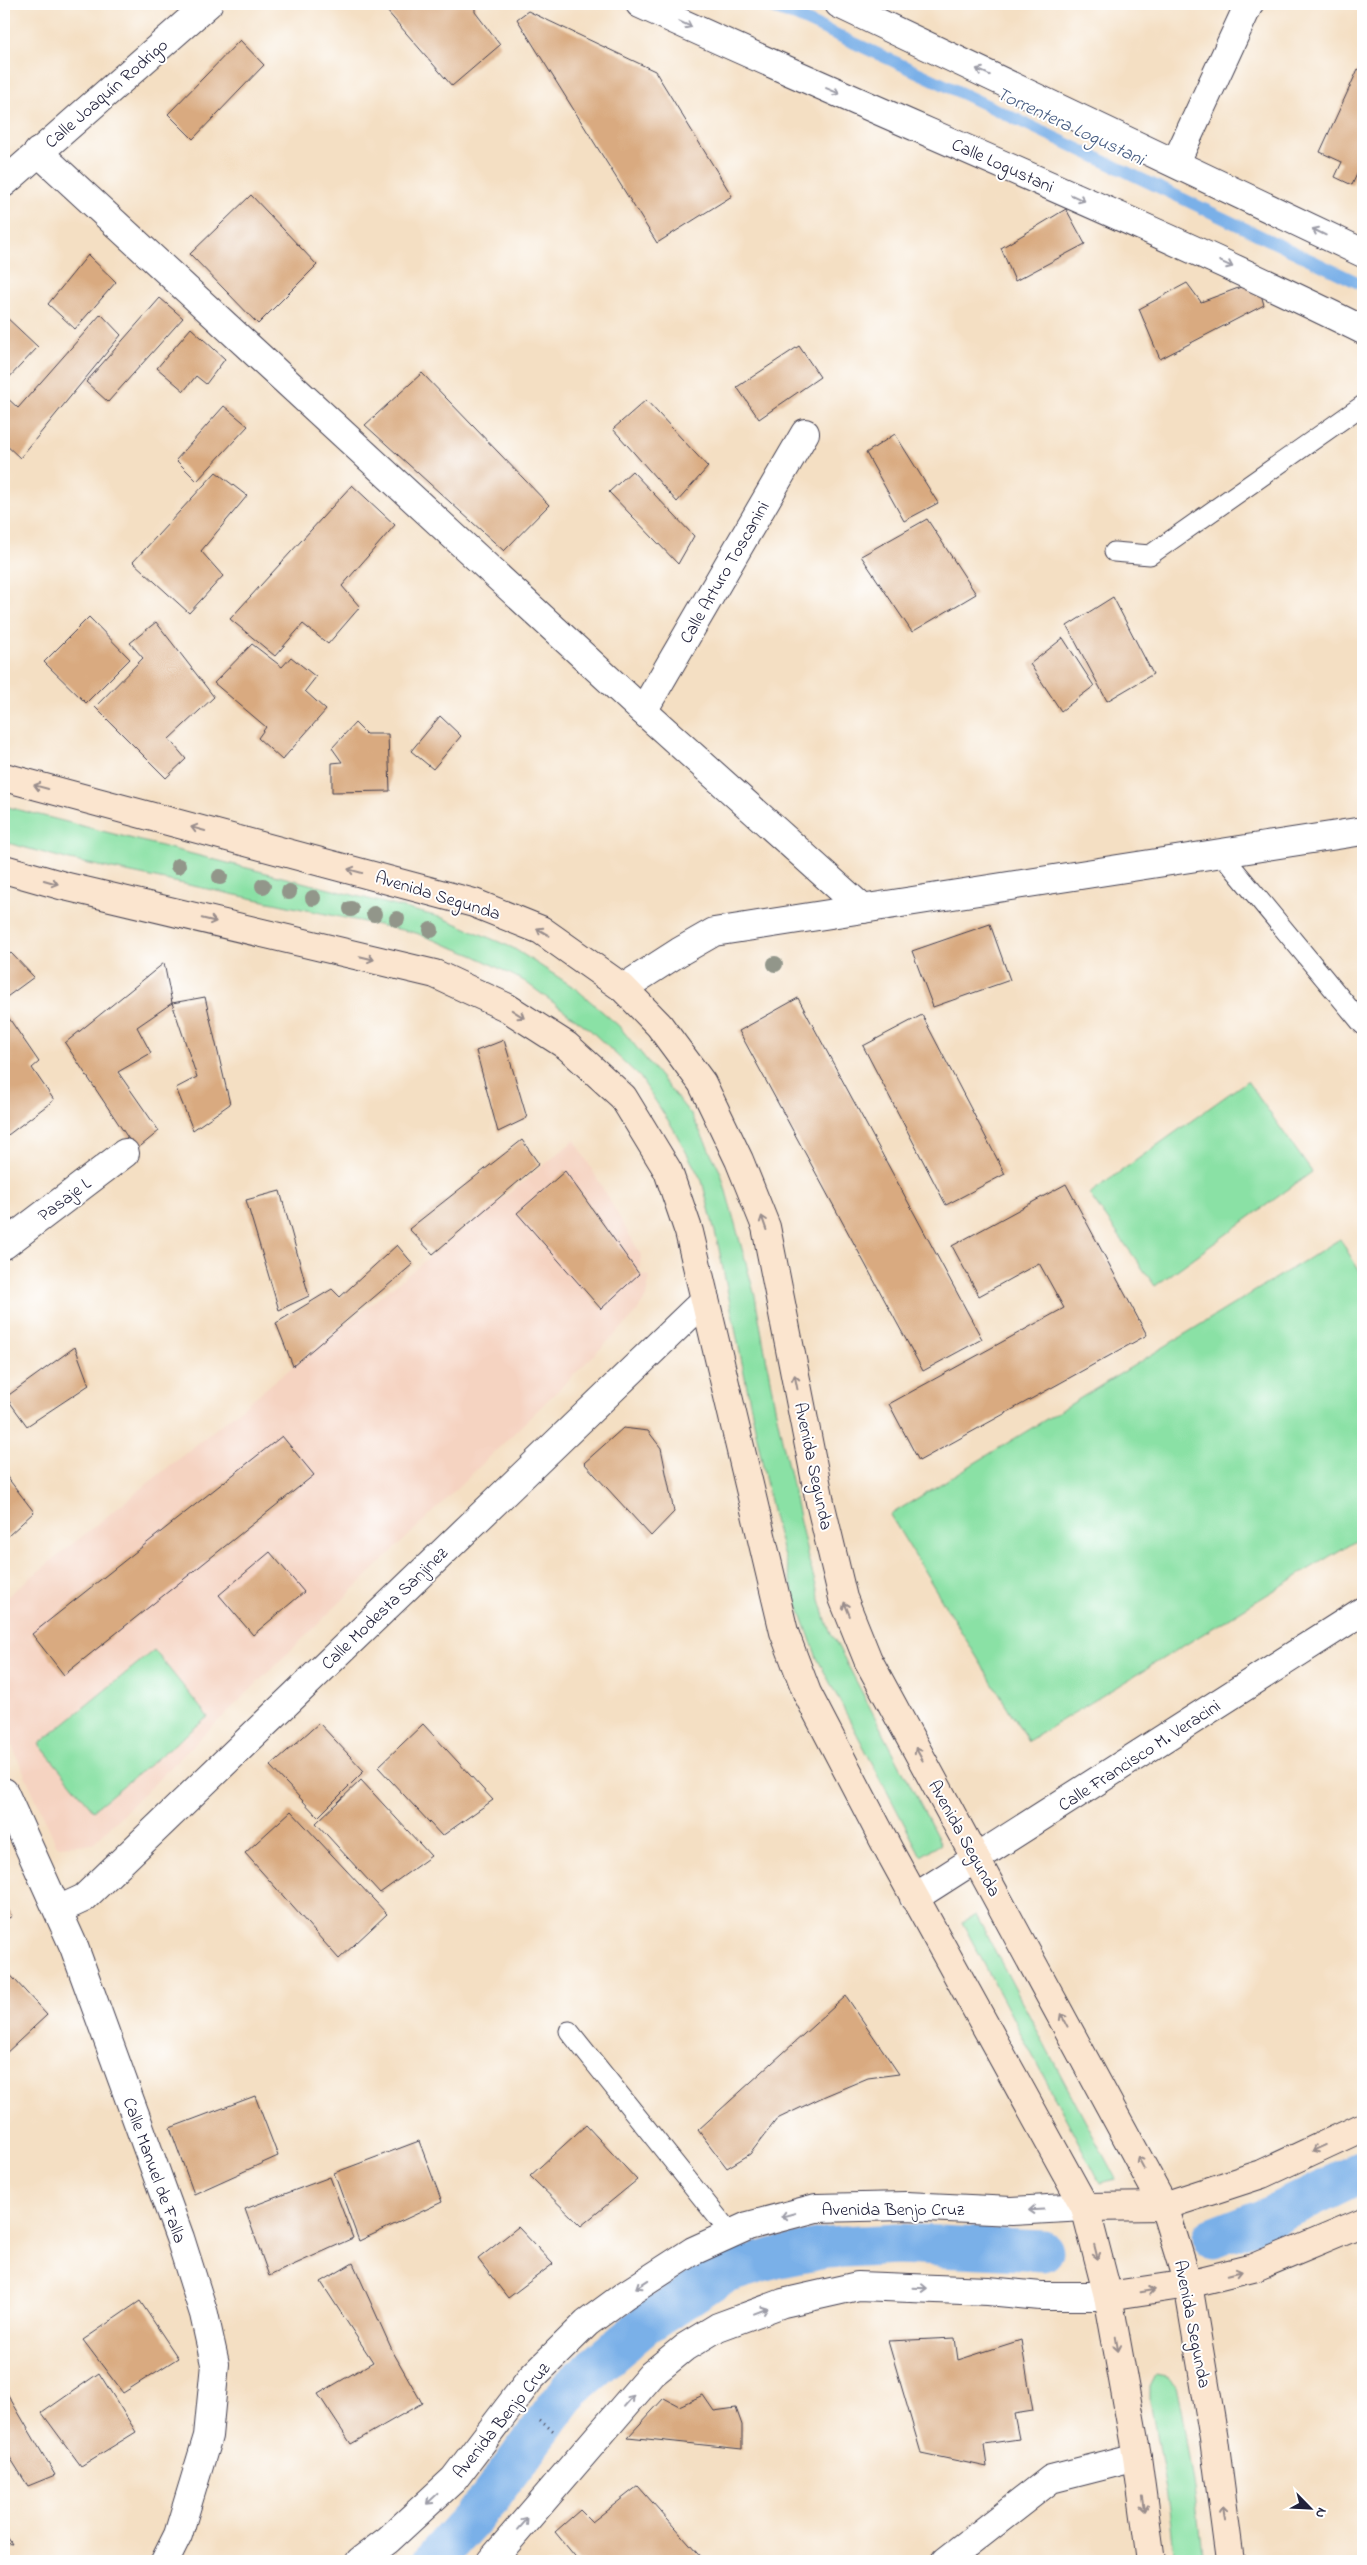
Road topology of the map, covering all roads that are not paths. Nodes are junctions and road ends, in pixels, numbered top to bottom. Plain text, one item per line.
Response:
1 (208, 4) edge
2 (640, 4) edge
3 (839, 4) edge
4 (1249, 4) edge
5 (38, 152) junction
6 (1176, 162) junction
7 (4, 183) edge
8 (1363, 253) edge
9 (1363, 330) edge
10 (1363, 405) edge
11 (805, 433) dead end
12 (1114, 552) dead end
13 (643, 711) junction
14 (4, 777) edge
15 (1363, 831) edge
16 (1220, 852) junction
17 (4, 869) edge
18 (863, 909) junction
19 (623, 988) junction
20 (1363, 1025) edge
21 (125, 1153) dead end
22 (4, 1245) edge
23 (705, 1300) junction
24 (1363, 1612) edge
25 (4, 1792) edge
26 (976, 1858) junction
27 (914, 1898) junction
28 (58, 1910) junction
29 (569, 2031) dead end
30 (1363, 2127) edge
31 (1164, 2206) junction
32 (1085, 2207) junction
33 (1363, 2222) edge
34 (731, 2234) junction
35 (1188, 2284) junction
36 (1108, 2296) junction
37 (1137, 2457) junction
38 (165, 2561) edge
39 (360, 2561) edge
40 (491, 2561) edge
41 (946, 2561) edge
42 (1151, 2561) edge
43 (1230, 2561) edge

1 - 5 street, Calle Joaquín Rodrigo
2 -> 9 street, Calle Logustani
6 -> 3 street
4 - 6 street
5 - 7 street, Calle Joaquín Rodrigo
5 - 13 street
8 -> 6 street
10 - 12 lane
11 - 13 street, Calle Arturo Toscanini
13 - 18 street
19 -> 14 main road, Avenida Segunda
15 - 16 street
16 - 18 street
16 - 20 lane
17 -> 23 main road
18 - 19 street
26 -> 19 main road, Avenida Segunda
21 - 22 street, Pasaje L
23 - 27 main road
23 - 28 street, Calle Modesta Sanjinez
24 - 26 street, Calle Francisco M. Veracini
25 - 28 street, Calle Manuel de Falla
26 - 27 street, Calle Francisco M. Veracini
31 -> 26 main road, Avenida Segunda
27 - 32 main road
28 - 38 street, Calle Manuel de Falla
29 - 34 lane
30 -> 31 main road, Avenida Benjo Cruz
31 - 32 main road, Avenida Benjo Cruz
31 - 35 main road, Avenida Segunda
32 -> 34 street, Avenida Benjo Cruz
32 -> 36 main road
35 -> 33 main road
34 -> 39 street, Avenida Benjo Cruz
36 -> 35 main road
43 -> 35 main road, Avenida Segunda
36 -> 37 main road
40 -> 36 street
37 - 41 street
37 -> 42 main road

